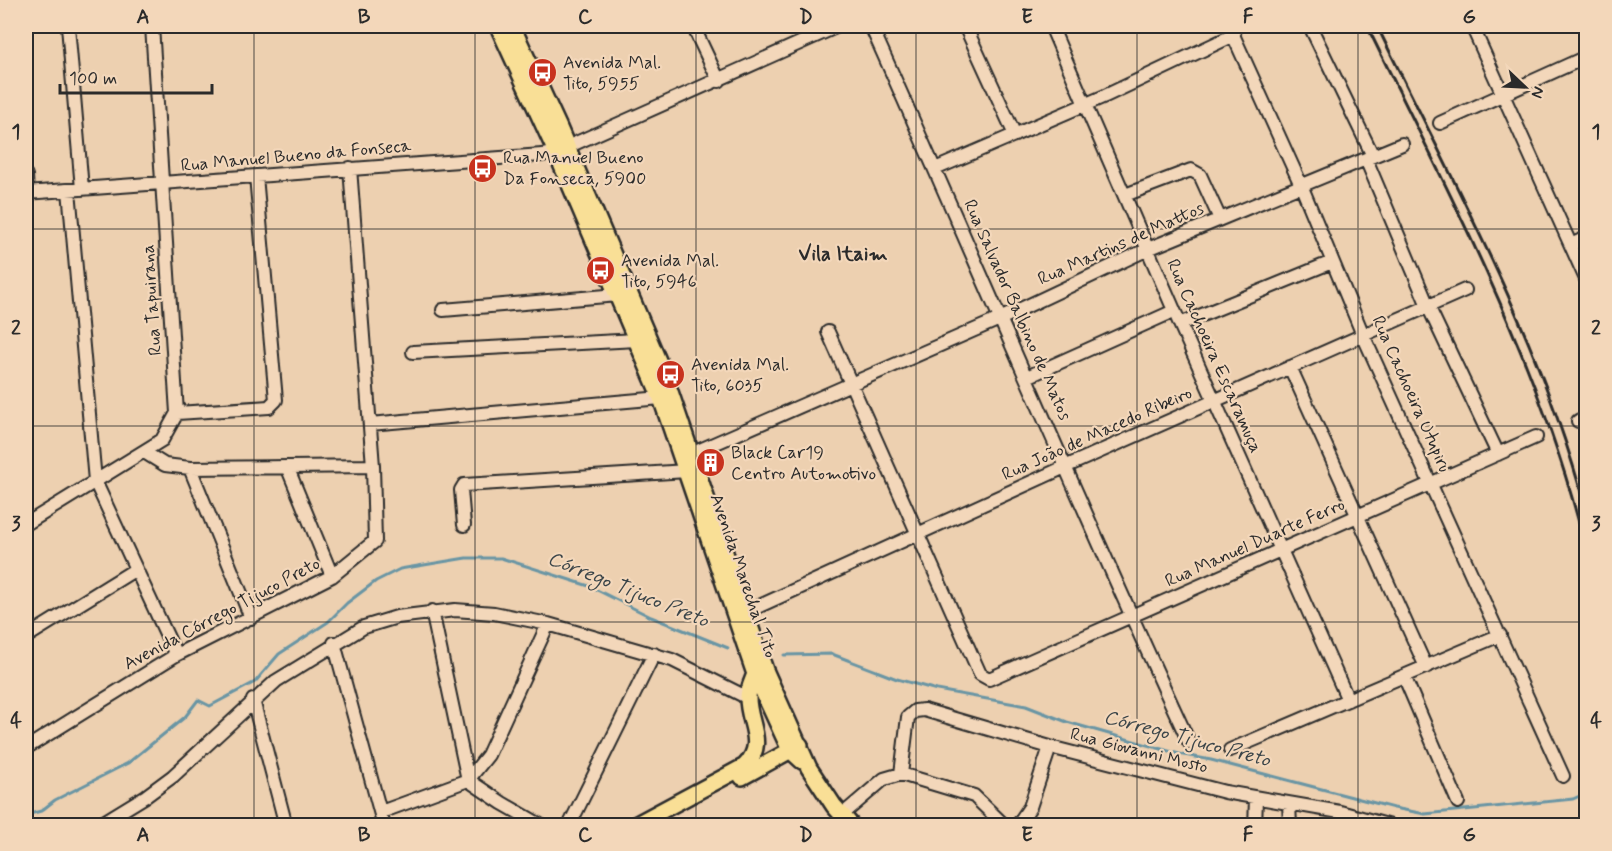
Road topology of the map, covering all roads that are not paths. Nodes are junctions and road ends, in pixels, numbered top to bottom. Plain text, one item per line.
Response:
1 (68, 26) edge
2 (152, 26) edge
3 (498, 26) edge
4 (512, 26) edge
5 (693, 26) edge
6 (838, 26) edge
7 (871, 26) edge
8 (966, 26) edge
9 (1051, 26) edge
10 (1310, 26) edge
11 (1472, 26) edge
12 (1232, 30) edge
13 (1587, 57) edge
14 (719, 81) junction
15 (1503, 96) junction
16 (1085, 104) junction
17 (1440, 123) dead end
18 (1015, 135) junction
19 (1401, 144) dead end
20 (562, 149) junction
21 (1370, 158) junction
22 (350, 168) junction
23 (935, 169) junction
24 (26, 175) edge
25 (256, 176) junction
26 (161, 185) junction
27 (1301, 185) junction
28 (75, 190) junction
29 (26, 193) edge
30 (1125, 195) junction
31 (1220, 219) junction
32 (1587, 238) edge
33 (1571, 244) junction
34 (1148, 249) junction
35 (1332, 262) junction
36 (1587, 279) edge
37 (1466, 290) dead end
38 (618, 295) junction
39 (1428, 306) junction
40 (443, 310) dead end
41 (1174, 311) junction
42 (1002, 318) junction
43 (1180, 324) junction
44 (828, 332) dead end
45 (1363, 335) junction
46 (637, 340) junction
47 (413, 352) dead end
48 (1290, 367) junction
49 (1027, 377) junction
50 (851, 384) junction
51 (661, 398) junction
52 (1214, 400) junction
53 (177, 413) junction
54 (370, 423) junction
55 (1536, 437) dead end
56 (144, 452) junction
57 (693, 453) junction
58 (1498, 454) junction
59 (373, 466) junction
60 (1067, 466) junction
61 (190, 468) junction
62 (288, 469) junction
63 (687, 471) junction
64 (95, 482) junction
65 (1432, 485) junction
66 (1358, 516) junction
67 (26, 524) edge
68 (464, 525) dead end
69 (920, 534) junction
70 (1281, 550) junction
71 (136, 569) junction
72 (332, 576) junction
73 (432, 612) junction
74 (744, 613) junction
75 (251, 618) junction
76 (1132, 618) junction
77 (548, 624) junction
78 (1500, 635) junction
79 (26, 637) edge
80 (334, 643) junction
81 (654, 654) junction
82 (176, 655) junction
83 (1426, 667) junction
84 (755, 674) junction
85 (1404, 676) junction
86 (748, 698) junction
87 (253, 700) junction
88 (1348, 700) junction
89 (1189, 742) dead end
90 (756, 747) junction
91 (1050, 747) junction
92 (26, 748) edge
93 (790, 750) junction
94 (1230, 750) dead end
95 (901, 774) junction
96 (1563, 776) dead end
97 (468, 780) junction
98 (1256, 799) junction
99 (1458, 802) dead end
100 (1289, 803) junction
101 (381, 812) junction
102 (847, 820) edge
103 (97, 825) edge
104 (286, 825) edge
105 (384, 825) edge
106 (542, 825) edge
107 (569, 825) edge
108 (633, 825) edge
109 (655, 825) edge
110 (1005, 825) edge
111 (1017, 825) edge
112 (1255, 825) edge
113 (1290, 825) edge
114 (1391, 825) edge

1 - 28 street
2 - 26 street, Rua Tapuirana
3 - 20 main road, Avenida Marechal Tito
4 - 20 main road, Avenida Marechal Tito
5 - 14 street
6 - 14 street, Rua Manuel Bueno da Fonseca
7 - 23 street, Rua Salvador Balbino de Matos
8 - 18 street
9 - 16 street, Rua Cachoeira Escaramuça
10 - 21 street
11 - 15 street
12 - 16 street
12 - 27 street, Rua Cachoeira Utupiru
13 - 15 street
14 - 20 street, Rua Manuel Bueno da Fonseca
15 - 17 street
15 - 33 street
16 - 18 street
16 - 30 street, Rua Cachoeira Escaramuça
18 - 23 street
19 - 21 street, Rua Martins de Mattos
20 - 22 street, Rua Manuel Bueno da Fonseca
20 - 38 main road, Avenida Marechal Tito
20 - 57 main road, Avenida Marechal Tito
21 - 27 street, Rua Martins de Mattos
21 - 39 street
22 - 25 street, Rua Manuel Bueno da Fonseca
22 - 54 street
23 - 42 street, Rua Salvador Balbino de Matos
24 - 29 street
25 - 26 street, Rua Manuel Bueno da Fonseca
25 - 53 street
26 - 28 street, Rua Manuel Bueno da Fonseca
26 - 53 street, Rua Tapuirana
27 - 31 street, Rua Martins de Mattos
27 - 35 street, Rua Cachoeira Utupiru
28 - 29 street, Rua Manuel Bueno da Fonseca
28 - 64 street
30 - 31 street
30 - 34 street, Rua Cachoeira Escaramuça
31 - 34 street, Rua Martins de Mattos
32 - 33 street
33 - 36 street
34 - 41 street, Rua Cachoeira Escaramuça
34 - 42 street, Rua Martins de Mattos
35 - 43 street
35 - 45 street, Rua Cachoeira Utupiru
37 - 39 street, Rua João de Macedo Ribeiro
38 - 40 street
38 - 46 main road, Avenida Marechal Tito
39 - 45 street, Rua João de Macedo Ribeiro
39 - 58 street
41 - 43 street, Rua Cachoeira Escaramuça
41 - 49 street
42 - 49 street, Rua Salvador Balbino de Matos
42 - 50 street, Rua Martins de Mattos
43 - 52 street, Rua Cachoeira Escaramuça
44 - 50 street
45 - 48 street, Rua João de Macedo Ribeiro
45 - 65 street, Rua Cachoeira Utupiru
46 - 47 street
46 - 51 main road, Avenida Marechal Tito
48 - 52 street, Rua João de Macedo Ribeiro
48 - 66 street
49 - 60 street, Rua Salvador Balbino de Matos
50 - 57 street, Rua Martins de Mattos
50 - 69 street
51 - 54 street
51 - 63 main road, Avenida Marechal Tito
52 - 60 street, Rua João de Macedo Ribeiro
52 - 70 street, Rua Cachoeira Escaramuça
53 - 56 street
54 - 59 street
55 - 58 street, Rua Manuel Duarte Ferro
56 - 61 street
56 - 64 street
57 - 74 main road, Avenida Marechal Tito
58 - 65 street, Rua Manuel Duarte Ferro
59 - 62 street
59 - 72 street, Avenida Córrego Tijuco Preto
60 - 69 street, Rua João de Macedo Ribeiro
60 - 76 street, Rua Salvador Balbino de Matos
61 - 62 street
61 - 75 street
62 - 72 street
63 - 68 street
63 - 84 main road, Avenida Marechal Tito
64 - 67 street
64 - 71 street
65 - 66 street, Rua Manuel Duarte Ferro
65 - 78 street, Rua Cachoeira Utupiru
66 - 70 street, Rua Manuel Duarte Ferro
66 - 83 street
69 - 74 street, Rua João de Macedo Ribeiro
69 - 76 street, Rua Manuel Duarte Ferro
70 - 76 street, Rua Manuel Duarte Ferro
70 - 88 street, Rua Cachoeira Escaramuça
71 - 79 street
71 - 82 street
72 - 75 street, Avenida Córrego Tijuco Preto
73 - 77 street
73 - 80 street
73 - 97 street
74 - 93 main road, Avenida Marechal Tito
75 - 82 street, Avenida Córrego Tijuco Preto
76 - 89 street, Rua Salvador Balbino de Matos
77 - 81 street
77 - 97 street
78 - 83 street
78 - 96 street, Rua Cachoeira Utupiru
80 - 87 street
80 - 101 street
81 - 86 street
81 - 107 street
82 - 92 street, Avenida Córrego Tijuco Preto
83 - 85 street
84 - 86 main road
84 - 93 main road, Avenida Marechal Tito
85 - 88 street
85 - 99 street
86 - 90 main road
87 - 103 street
87 - 104 street
88 - 94 street
90 - 93 main road
90 - 108 main road
91 - 95 street, Rua Giovanni Mosto
91 - 98 street, Rua Giovanni Mosto
91 - 111 street
93 - 102 main road, Avenida Marechal Tito
93 - 109 main road
95 - 102 street
95 - 110 street
97 - 101 street
97 - 106 street
98 - 100 street, Rua Giovanni Mosto
98 - 112 street
100 - 113 street
100 - 114 street, Rua Giovanni Mosto
101 - 105 street

